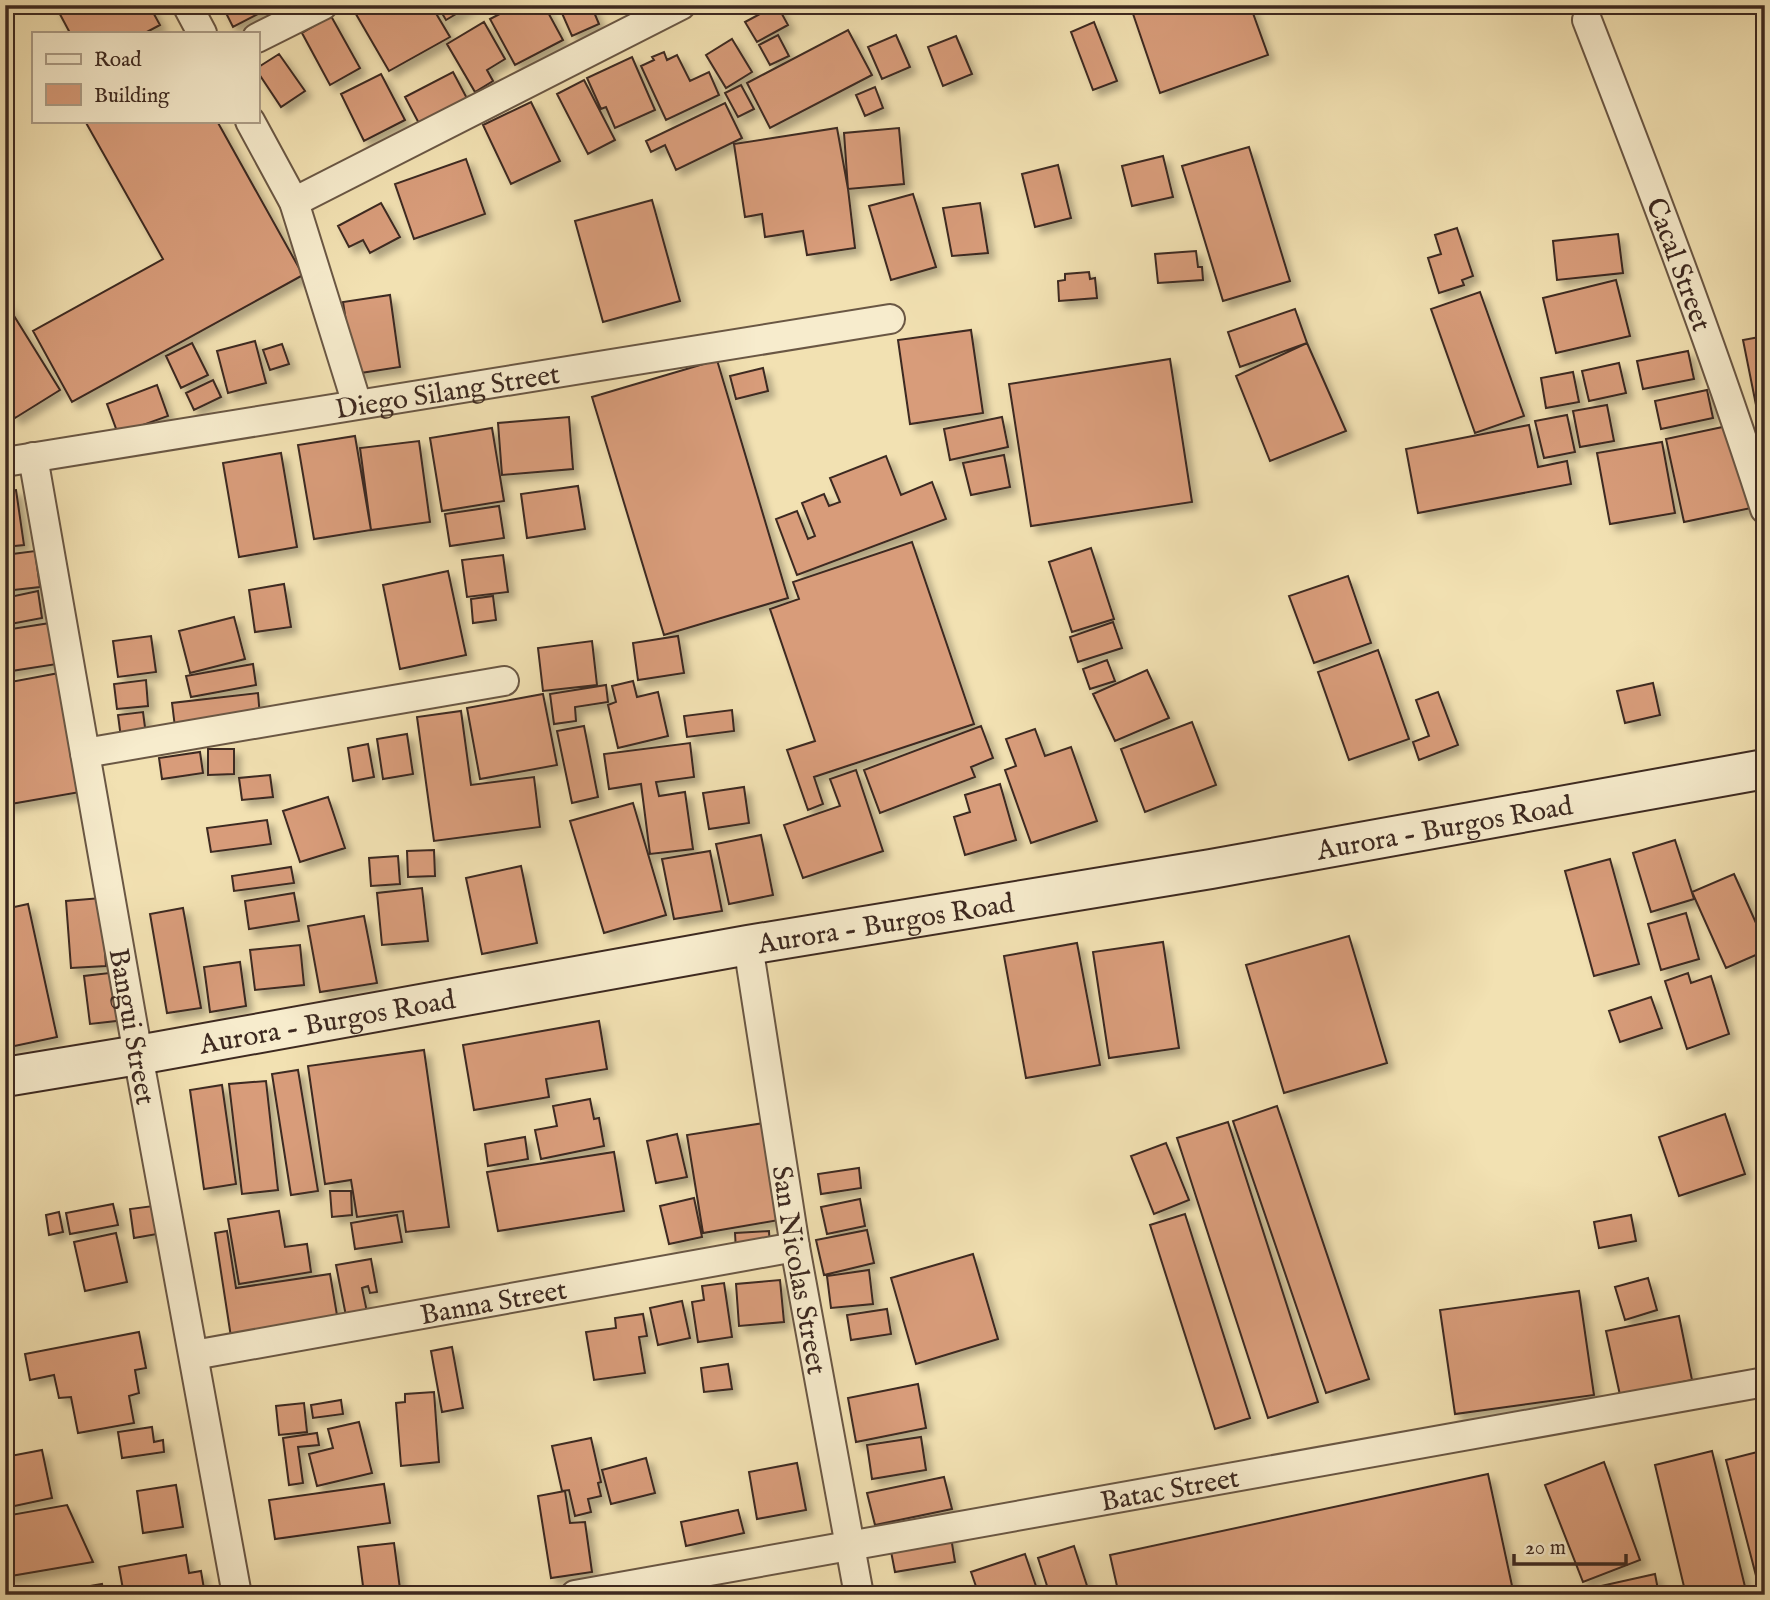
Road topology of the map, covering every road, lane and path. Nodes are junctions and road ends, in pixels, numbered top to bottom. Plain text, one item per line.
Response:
1 (187, 5) edge
2 (323, 5) edge
3 (681, 5) edge
4 (1587, 20) dead end
5 (201, 32) edge
6 (259, 37) edge
7 (251, 122) edge
8 (294, 202) junction
9 (890, 319) dead end
10 (356, 404) junction
11 (33, 457) junction
12 (5, 462) edge
13 (1765, 509) edge
14 (503, 681) dead end
15 (85, 753) junction
16 (1765, 769) edge
17 (748, 945) junction
18 (138, 1055) junction
19 (5, 1077) edge
20 (795, 1247) junction
21 (194, 1355) junction
22 (1765, 1382) edge
23 (848, 1546) junction
24 (237, 1595) edge
25 (575, 1595) edge
26 (859, 1595) edge

1 - 5 street
2 - 6 street
3 - 8 street
4 - 13 street, Cacal Street
7 - 8 street
8 - 10 street
9 - 10 street, Diego Silang Street
10 - 11 street, Diego Silang Street
11 - 12 street, Diego Silang Street
11 - 15 street, Bangui Street
14 - 15 street
15 - 18 street, Bangui Street
16 - 17 main road, Aurora - Burgos Road
17 - 18 main road, Aurora - Burgos Road
17 - 20 street, San Nicolas Street
18 - 19 main road, Aurora - Burgos Road
18 - 21 street, Bangui Street
20 - 21 street, Banna Street
20 - 23 street, San Nicolas Street
21 - 24 street, Bangui Street
22 - 23 street, Batac Street
23 - 25 street, Batac Street
23 - 26 street, San Nicolas Street

